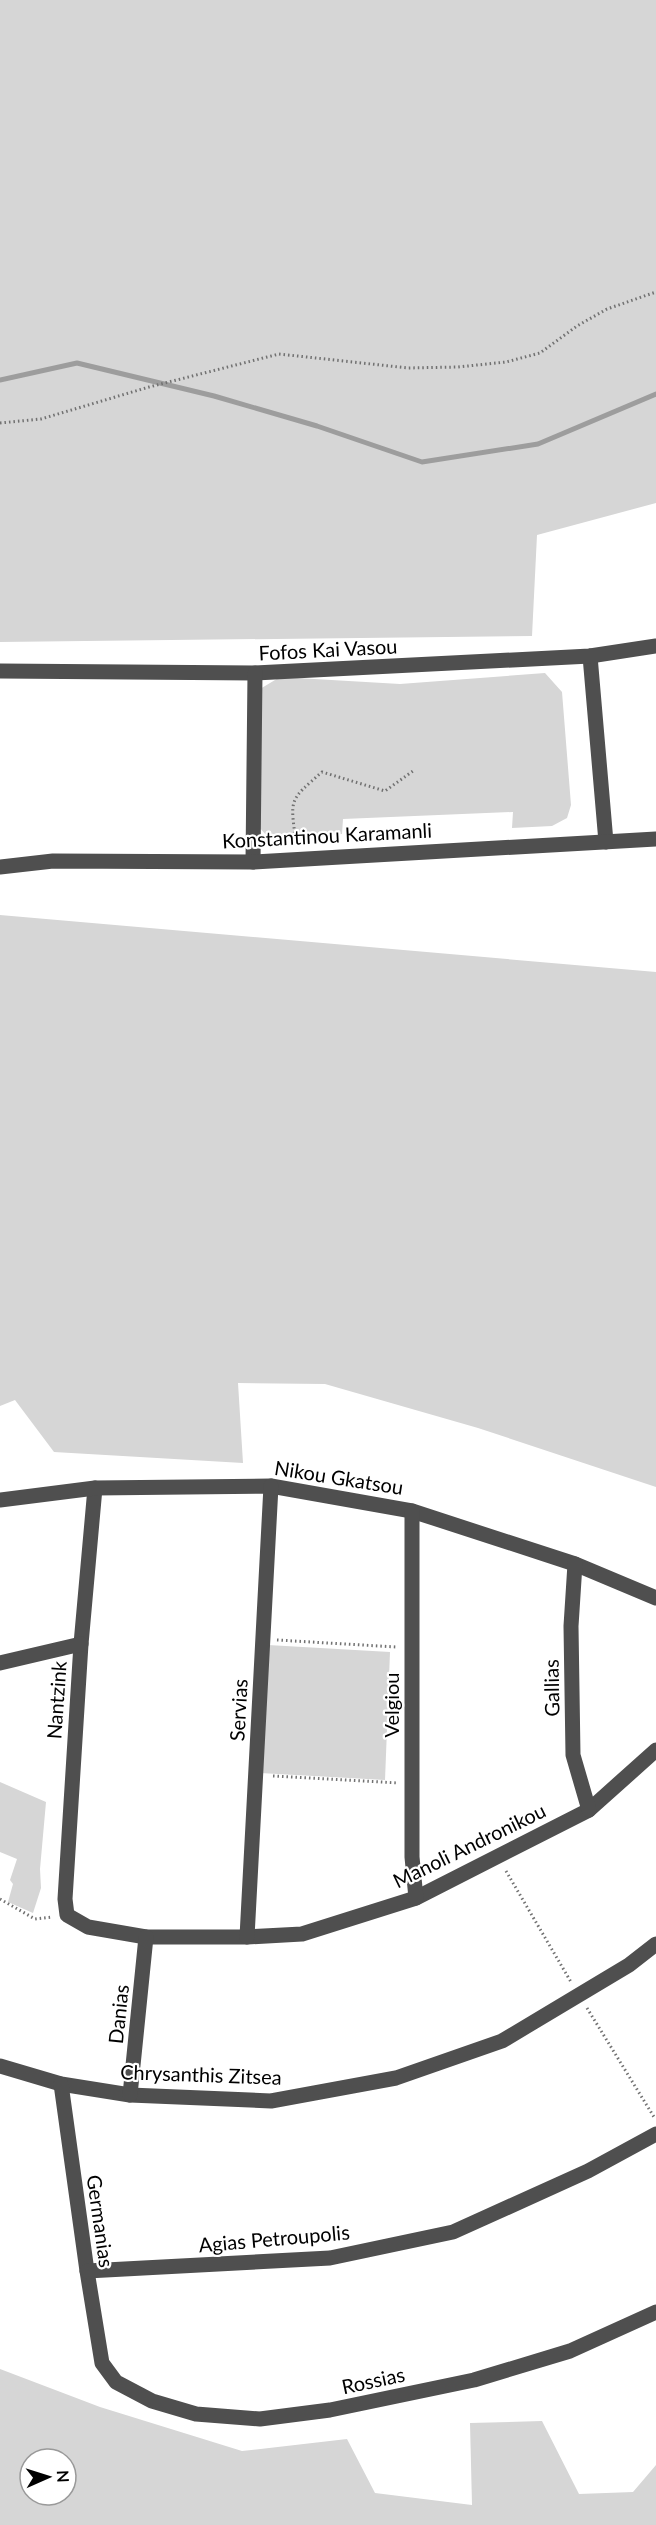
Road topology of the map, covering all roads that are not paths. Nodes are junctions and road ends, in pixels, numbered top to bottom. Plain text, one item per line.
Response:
1 (656, 646) edge
2 (590, 656) junction
3 (0, 671) edge
4 (255, 674) junction
5 (656, 839) edge
6 (606, 842) junction
7 (253, 862) junction
8 (0, 867) edge
9 (272, 1486) junction
10 (95, 1488) junction
11 (0, 1500) edge
12 (412, 1511) junction
13 (575, 1564) junction
14 (656, 1598) edge
15 (81, 1644) junction
16 (0, 1663) edge
17 (656, 1750) edge
18 (589, 1810) junction
19 (416, 1898) junction
20 (67, 1915) joint
21 (146, 1937) junction
22 (247, 1937) junction
23 (656, 1944) edge
24 (0, 2066) edge
25 (61, 2084) junction
26 (130, 2095) junction
27 (656, 2134) edge
28 (87, 2271) junction
29 (656, 2312) edge
30 (102, 2362) joint

1 - 2 street, Fofos Kai Vasou
2 - 4 street, Fofos Kai Vasou
2 - 6 street
3 - 4 street, Fofos Kai Vasou
4 - 7 street
5 - 6 street, Konstantinou Karamanli
6 - 7 street, Konstantinou Karamanli
7 - 8 street, Konstantinou Karamanli
9 - 10 street, Nikou Gkatsou
9 - 12 street, Nikou Gkatsou
9 - 22 street, Servias
10 - 11 street, Nikou Gkatsou
10 - 15 street, Nantzink
12 - 13 street, Nikou Gkatsou
12 - 19 street, Velgiou
13 - 14 street, Nikou Gkatsou
13 - 18 street, Gallias
15 - 16 street
15 - 20 street, Nantzink
17 - 18 street, Manoli Andronikou
18 - 19 street, Manoli Andronikou
19 - 22 street, Manoli Andronikou
20 - 21 street, Manoli Andronikou
21 - 22 street, Manoli Andronikou
21 - 26 street, Danias
23 - 26 street, Chrysanthis Zitsea
24 - 25 street, Chrysanthis Zitsea
25 - 26 street, Chrysanthis Zitsea
25 - 28 street, Germanias
27 - 28 street, Agias Petroupolis
28 - 30 street, Germanias
29 - 30 street, Rossias

